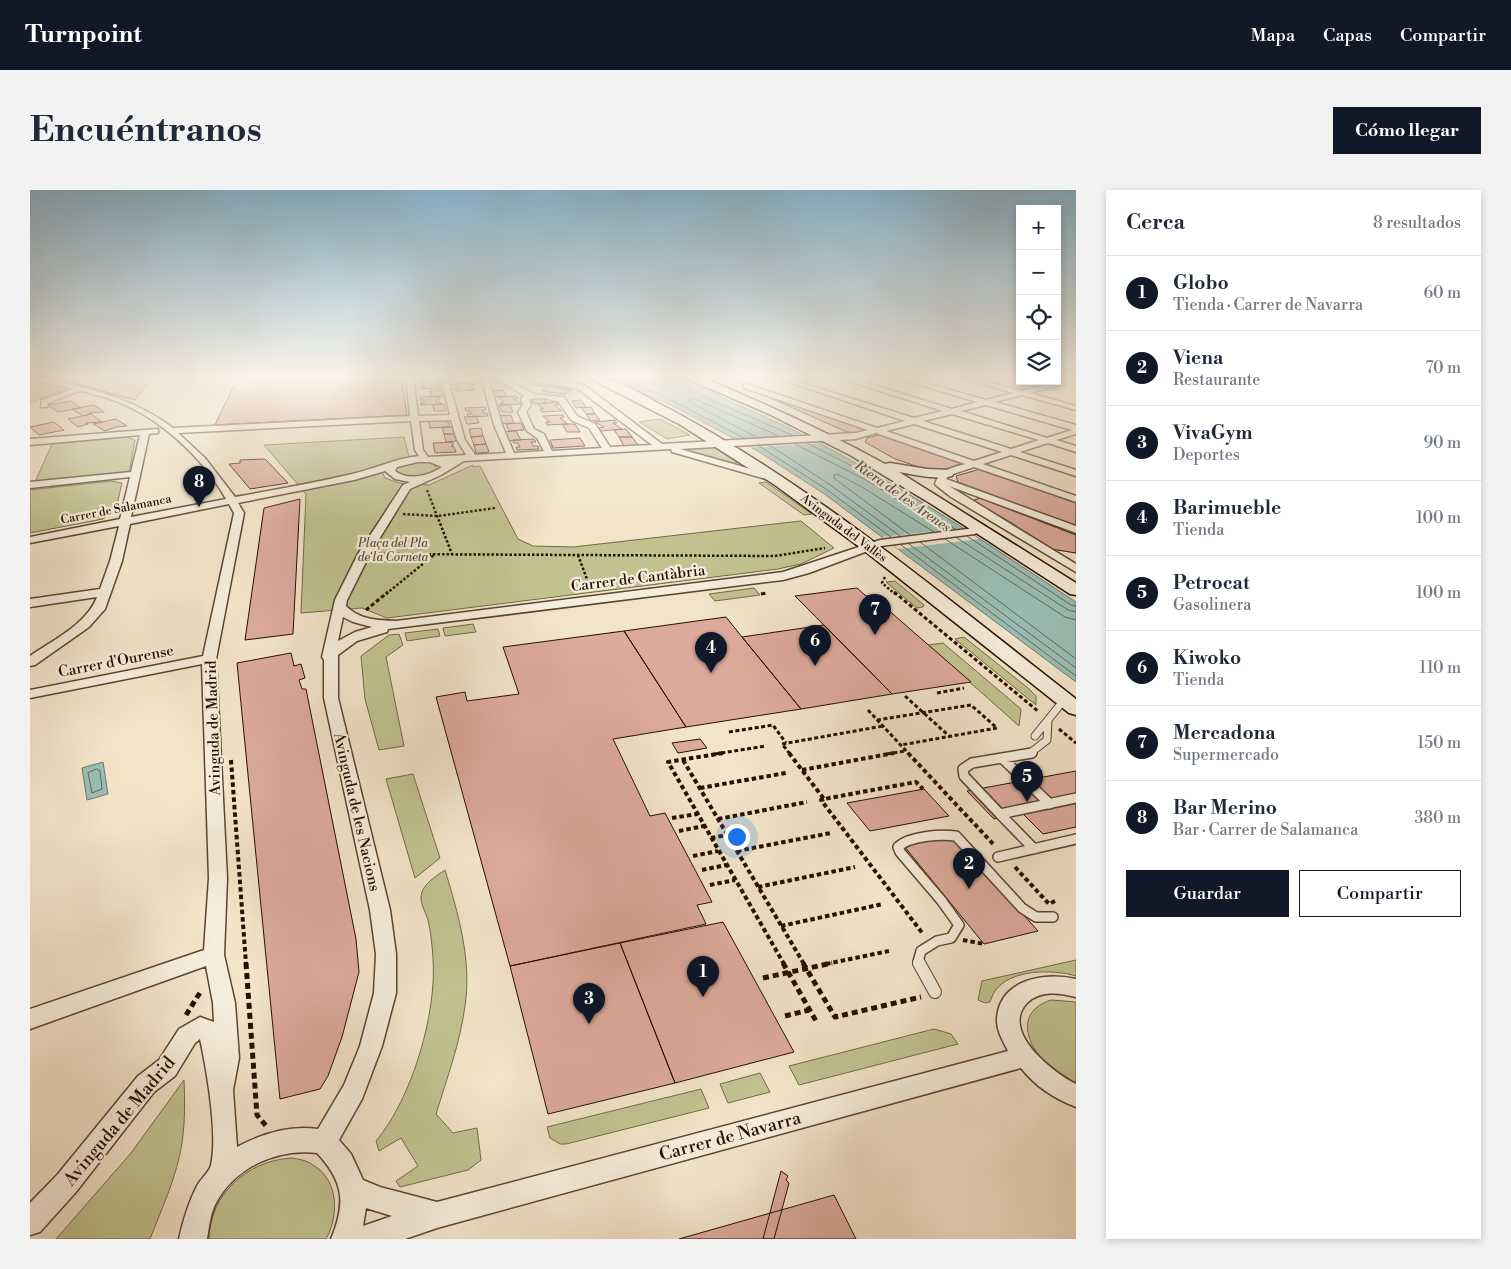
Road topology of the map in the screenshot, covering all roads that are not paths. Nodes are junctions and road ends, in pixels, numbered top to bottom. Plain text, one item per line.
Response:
1 (164, 426) edge
2 (246, 426) edge
3 (415, 426) edge
4 (457, 426) edge
5 (498, 426) edge
6 (529, 426) edge
7 (592, 426) edge
8 (631, 426) edge
9 (691, 426) edge
10 (801, 426) edge
11 (803, 426) edge
12 (805, 426) edge
13 (865, 426) edge
14 (898, 426) edge
15 (930, 426) edge
16 (1002, 426) edge
17 (1063, 426) edge
18 (170, 430) junction
19 (1076, 430) edge
20 (880, 431) junction
21 (145, 432) junction
22 (704, 433) junction
23 (824, 436) junction
24 (842, 438) junction
25 (1048, 440) junction
26 (30, 442) edge
27 (691, 444) junction
28 (721, 444) junction
29 (659, 446) junction
30 (649, 447) junction
31 (607, 449) junction
32 (1076, 449) edge
33 (419, 450) junction
34 (1012, 452) junction
35 (549, 453) junction
36 (511, 455) junction
37 (472, 458) junction
38 (866, 459) junction
39 (410, 460) junction
40 (429, 460) junction
41 (975, 464) junction
42 (390, 467) junction
43 (443, 468) junction
44 (898, 469) junction
45 (1076, 473) edge
46 (136, 474) junction
47 (944, 476) junction
48 (354, 477) junction
49 (775, 478) junction
50 (403, 483) junction
51 (30, 485) edge
52 (1076, 499) edge
53 (233, 501) junction
54 (123, 522) junction
55 (987, 527) junction
56 (1076, 530) edge
57 (30, 540) edge
58 (879, 544) junction
59 (1075, 564) edge
60 (1076, 579) edge
61 (1076, 590) edge
62 (105, 592) junction
63 (30, 603) edge
64 (339, 606) junction
65 (396, 625) junction
66 (329, 657) junction
67 (209, 659) junction
68 (30, 662) edge
69 (30, 694) edge
70 (1070, 704) edge
71 (1048, 720) junction
72 (1035, 736) dead end
73 (1003, 759) junction
74 (1076, 798) edge
75 (1050, 804) junction
76 (1000, 814) junction
77 (1076, 839) edge
78 (1034, 849) junction
79 (1001, 856) road end
80 (1053, 917) dead end
81 (214, 955) junction
82 (1076, 988) edge
83 (935, 992) dead end
84 (30, 1019) edge
85 (1024, 1057) junction
86 (221, 1090) junction
87 (1076, 1096) edge
88 (323, 1143) junction
89 (224, 1173) junction
90 (352, 1189) junction
91 (437, 1215) junction
92 (30, 1222) edge
93 (193, 1239) edge
94 (346, 1239) edge
95 (364, 1239) edge

1 - 18 street, Avinguda de Madrid
2 - 18 street
3 - 33 street
4 - 37 street
5 - 36 street
6 - 35 street
7 - 31 street
8 - 29 street
9 - 22 main road, Avinguda del Vallès
10 - 23 main road
11 - 23 main road
12 - 23 main road
13 - 20 street
14 - 20 street
15 - 34 street
16 - 25 street
17 - 19 street
18 - 21 street
18 - 53 street, Avinguda de Madrid
19 - 25 street
20 - 24 street
20 - 41 street
21 - 26 street
21 - 46 street
22 - 27 street
22 - 28 main road, Avinguda del Vallès
23 - 24 main road
23 - 28 street
23 - 38 main road
24 - 44 main road
25 - 32 street
25 - 34 street
27 - 28 street
27 - 29 street
28 - 49 main road, Avinguda del Vallès
29 - 30 street
30 - 31 street
30 - 49 street
31 - 35 street
33 - 39 street
33 - 40 street
34 - 41 street
34 - 45 street
35 - 36 street
36 - 37 street
37 - 40 street
37 - 43 street
38 - 44 main road
38 - 55 main road
39 - 40 street
39 - 42 street, Carrer de Salamanca
40 - 43 street
41 - 47 street
41 - 52 street
42 - 48 street, Carrer de Salamanca
42 - 50 street
43 - 50 street
44 - 47 main road
44 - 55 main road
46 - 51 street
46 - 54 street
47 - 55 street
47 - 56 street
48 - 50 street, Carrer de Salamanca
48 - 53 street, Carrer de Salamanca
49 - 58 main road, Avinguda del Vallès
50 - 64 street, Avinguda de les Nacions
53 - 54 street, Carrer de Salamanca
53 - 67 street, Avinguda de Madrid
54 - 57 street, Carrer de Salamanca
54 - 62 street
55 - 58 street, Carrer de Cantàbria
55 - 59 street
55 - 60 main road
55 - 61 main road
58 - 65 street, Carrer de Cantàbria
58 - 70 main road, Avinguda del Vallès
62 - 63 street
62 - 68 street
64 - 65 street, Carrer de Cantàbria
64 - 66 street, Avinguda de les Nacions
65 - 66 street, Carrer de Cantàbria
66 - 88 street, Avinguda de les Nacions
67 - 69 street, Carrer d'Ourense
67 - 81 street, Avinguda de Madrid
70 - 71 lane
71 - 72 lane
71 - 73 lane
73 - 75 lane
73 - 76 lane
74 - 75 lane
75 - 76 lane
76 - 78 lane
77 - 78 lane
78 - 79 lane
80 - 83 lane
81 - 84 street
81 - 86 street, Avinguda de Madrid
82 - 85 street
85 - 87 street
85 - 91 street, Carrer de Navarra
86 - 89 street, Avinguda de Madrid
86 - 92 street, Avinguda de Madrid
88 - 89 street
88 - 90 street
89 - 93 street
90 - 91 street, Carrer de Navarra
90 - 94 street
91 - 95 street, Carrer de Navarra

